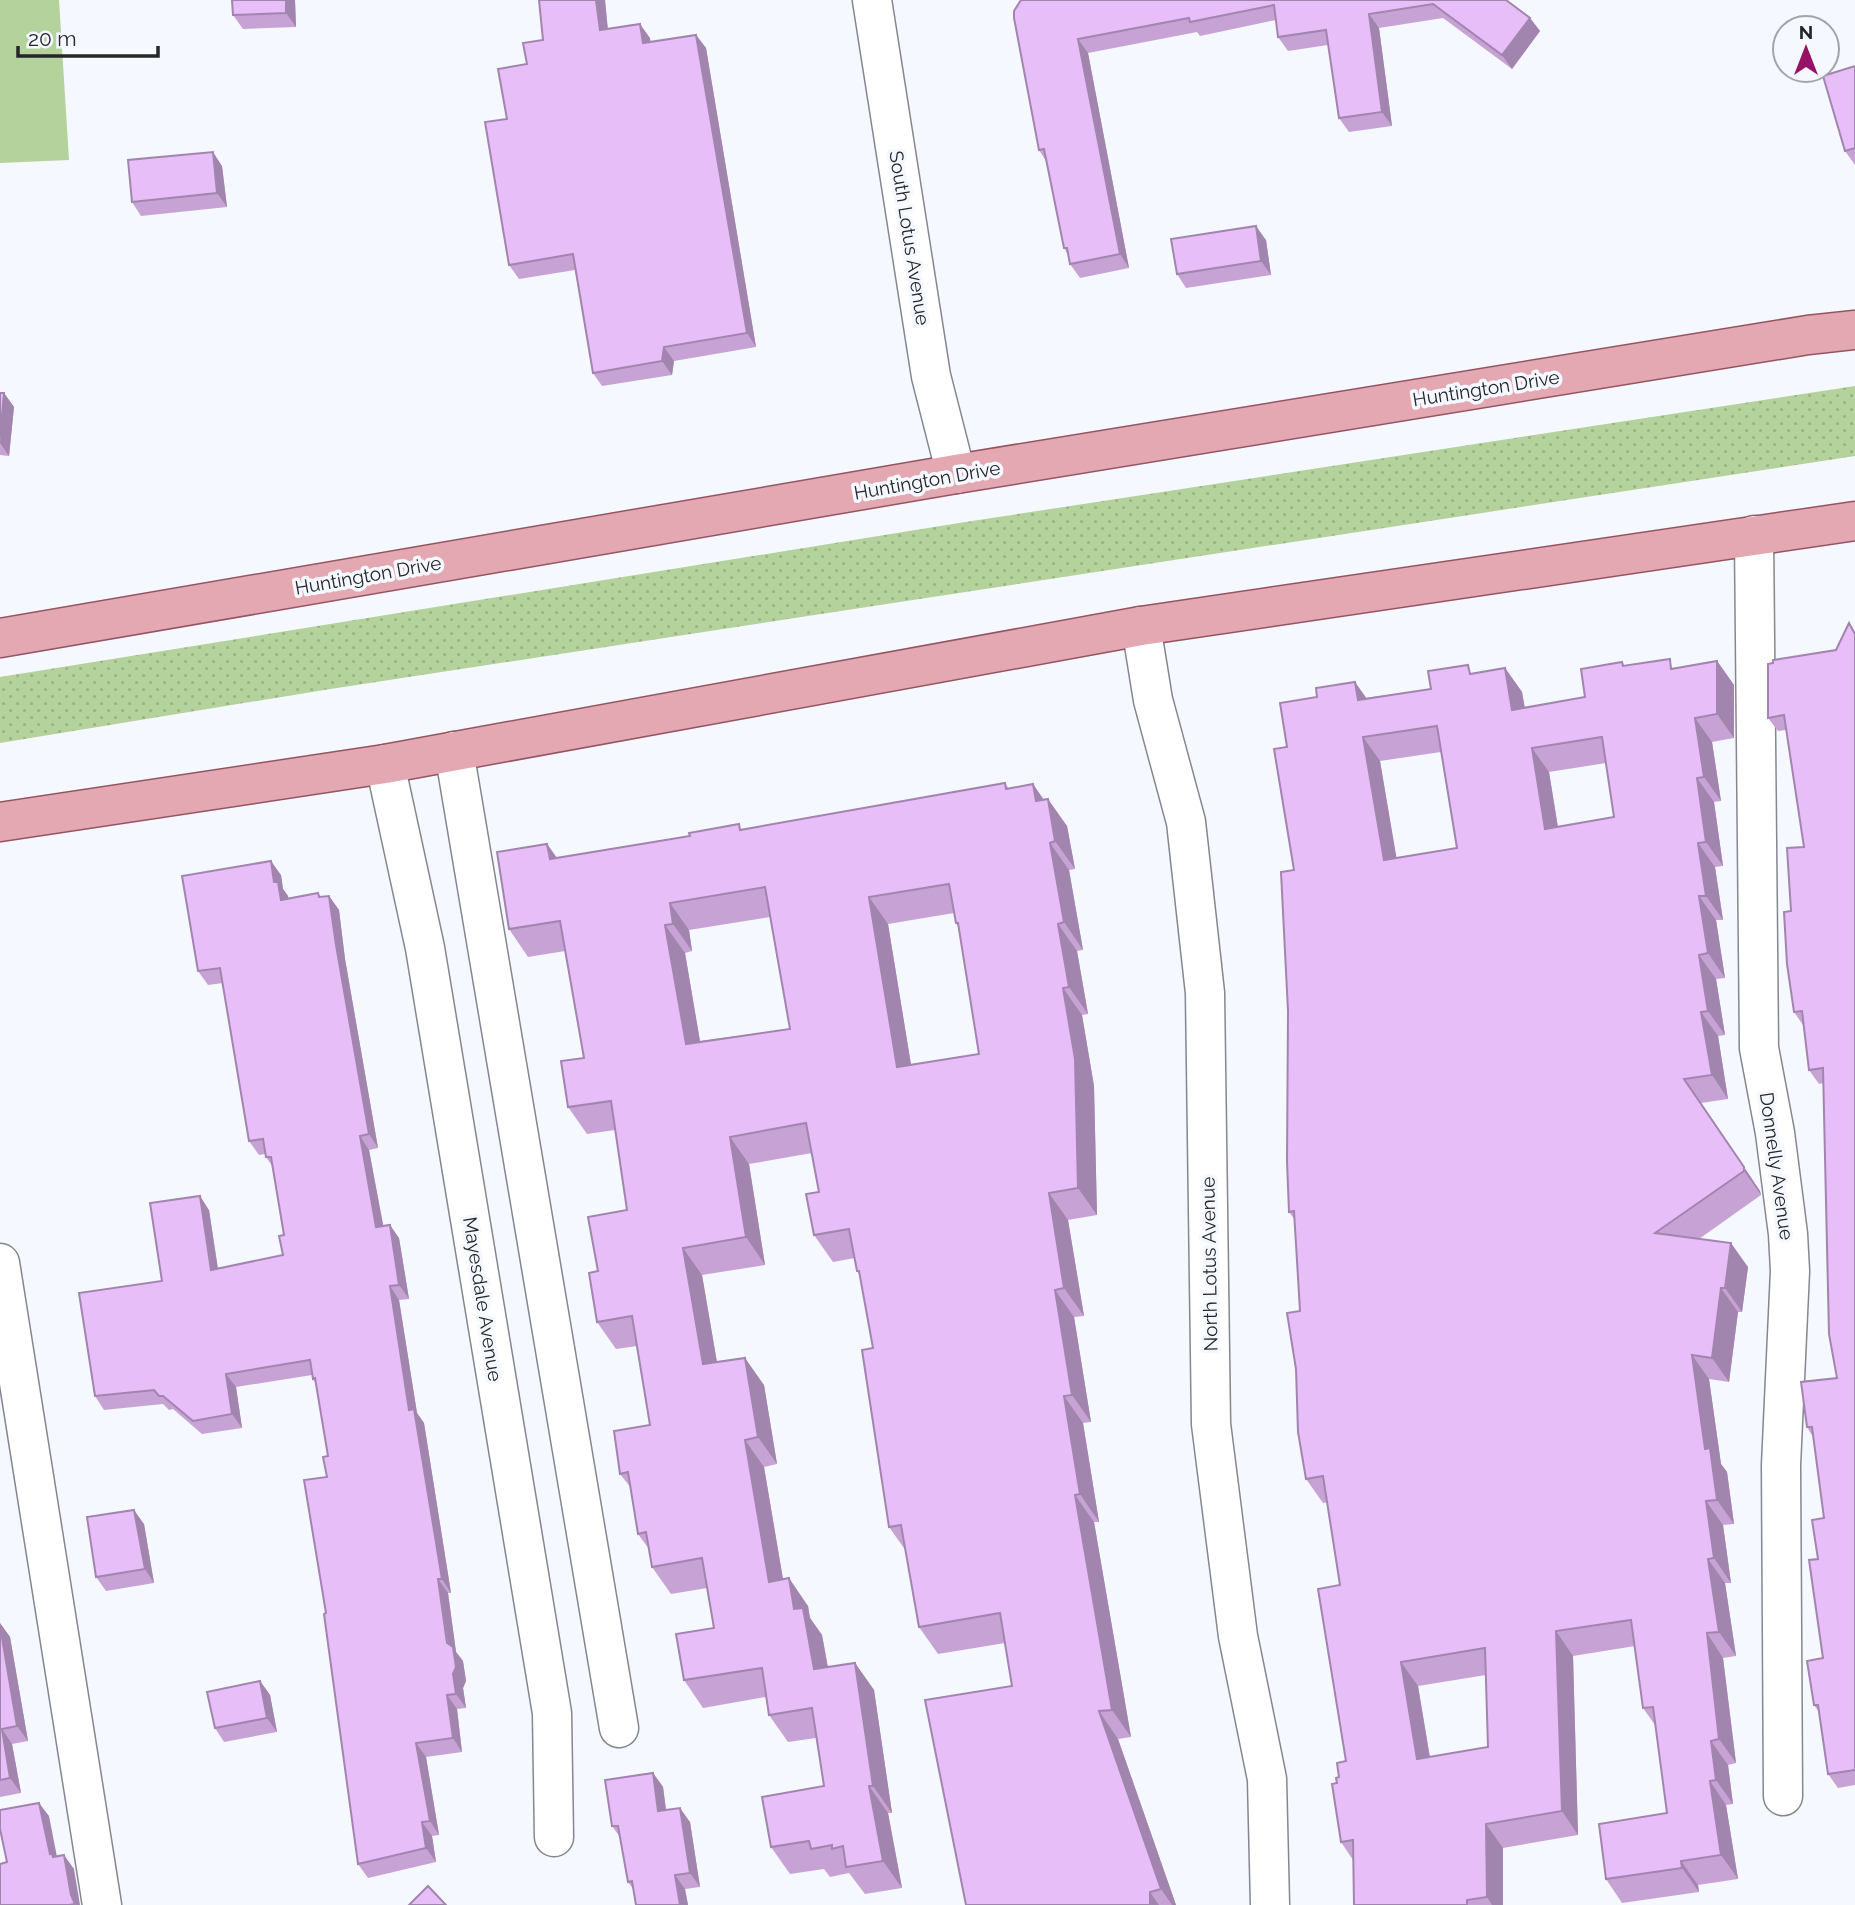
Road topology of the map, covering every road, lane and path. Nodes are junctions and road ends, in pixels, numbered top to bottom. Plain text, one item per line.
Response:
1 (872, 0) edge
2 (1855, 330) edge
3 (957, 474) junction
4 (1855, 521) edge
5 (1754, 535) junction
6 (1141, 626) junction
7 (0, 638) edge
8 (454, 751) junction
9 (385, 764) junction
10 (0, 822) edge
11 (0, 1263) edge
12 (619, 1728) dead end
13 (1783, 1796) dead end
14 (554, 1837) dead end
15 (102, 1905) edge
16 (1270, 1905) edge

1 - 3 street, South Lotus Avenue
2 - 3 main road, Huntington Drive
3 - 7 main road, Huntington Drive
4 - 5 main road
5 - 6 main road
5 - 13 street, Donnelly Avenue
6 - 8 main road
6 - 16 street, North Lotus Avenue
8 - 9 main road
8 - 12 street
9 - 10 main road
9 - 14 street, Mayesdale Avenue
11 - 15 street

